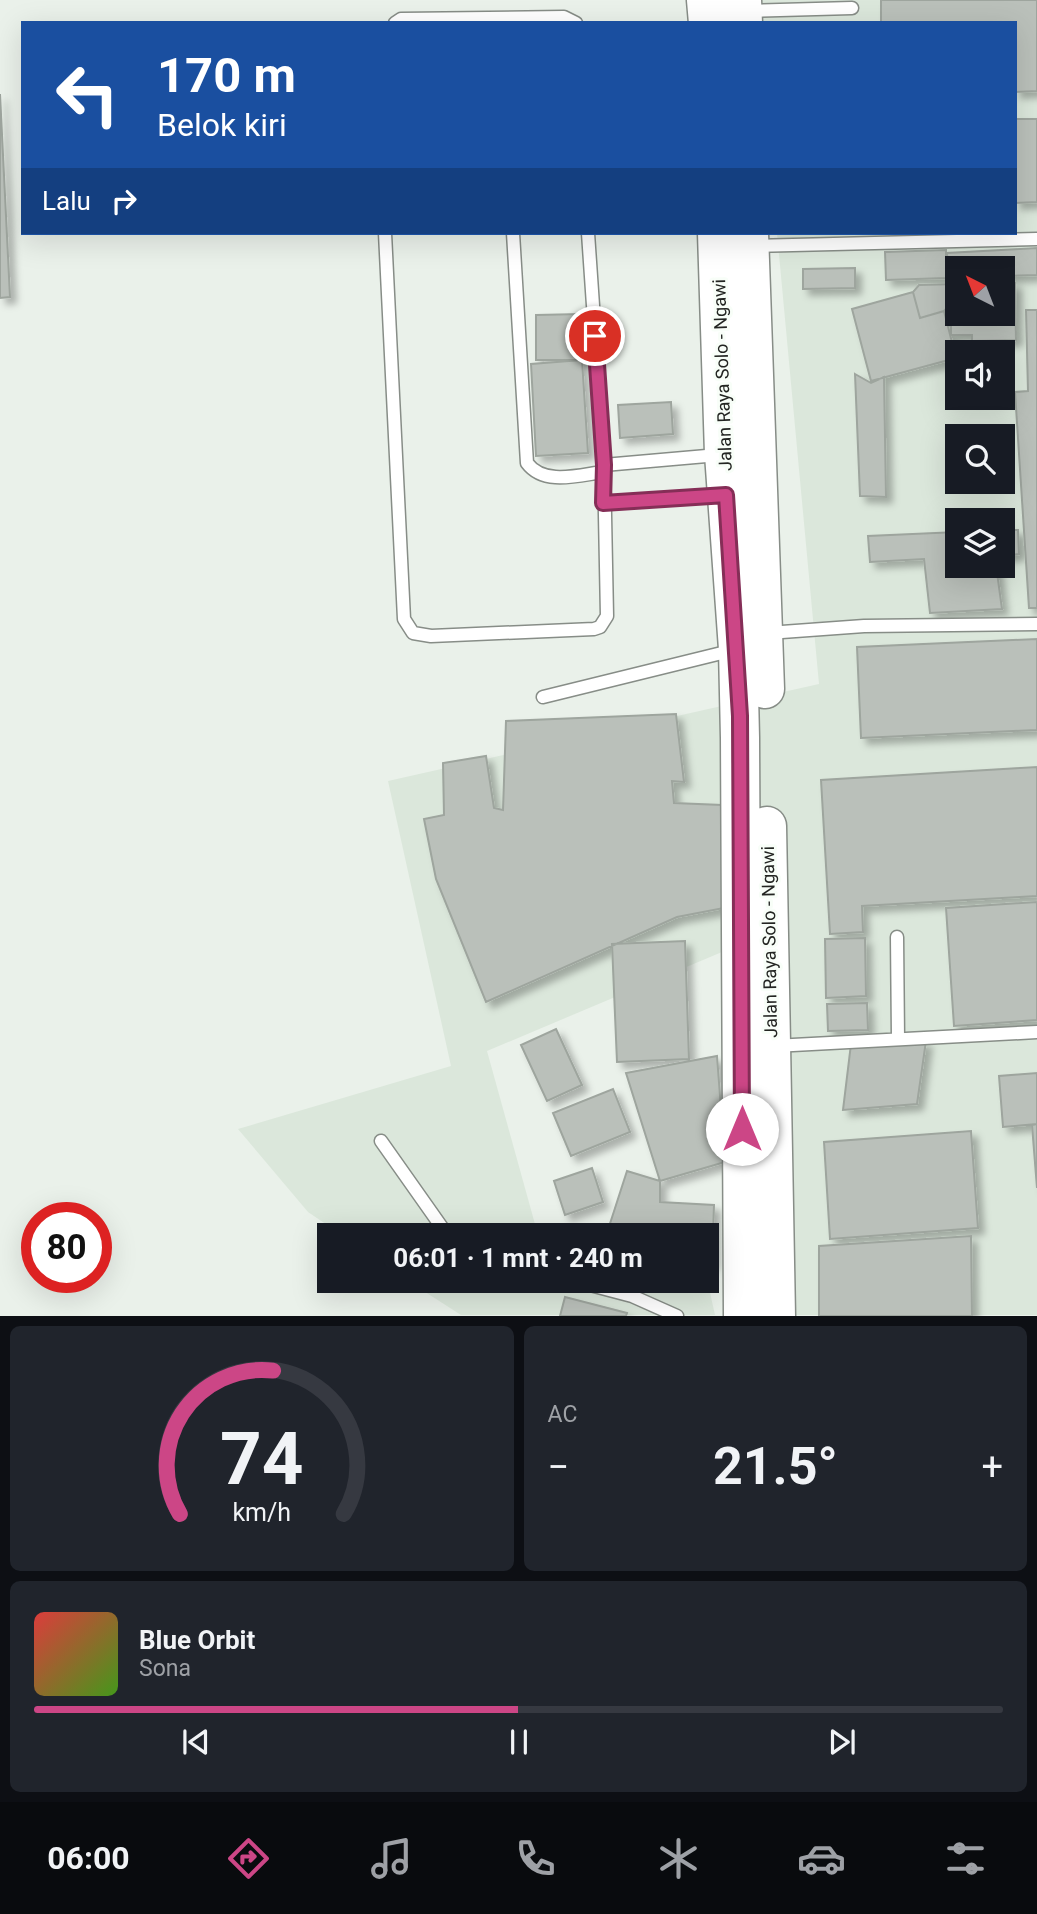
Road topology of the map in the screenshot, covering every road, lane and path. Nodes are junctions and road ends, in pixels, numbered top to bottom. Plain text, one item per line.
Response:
1 (706, 0) edge
2 (852, 8) dead end
3 (734, 14) edge
4 (500, 20) edge
5 (398, 21) edge
6 (572, 21) edge
7 (385, 235) edge
8 (513, 235) edge
9 (588, 235) edge
10 (739, 237) edge
11 (1037, 239) edge
12 (724, 454) junction
13 (604, 469) junction
14 (726, 495) junction
15 (603, 503) junction
16 (1037, 624) edge
17 (751, 641) junction
18 (543, 697) dead end
19 (897, 937) dead end
20 (1037, 1032) edge
21 (898, 1038) junction
22 (770, 1046) junction
23 (381, 1141) dead end
24 (439, 1223) edge
25 (621, 1293) edge
26 (677, 1315) edge
27 (743, 1315) edge
28 (776, 1315) edge

1 - 3 highway
2 - 3 lane
4 - 5 lane
4 - 6 lane
7 - 15 lane
8 - 13 lane
9 - 13 lane
10 - 11 lane
10 - 12 highway, Jalan Raya Solo - Ngawi
10 - 17 highway, Jalan Raya Solo - Ngawi
12 - 13 lane
12 - 14 highway, Jalan Raya Solo - Ngawi
13 - 15 lane
14 - 15 lane
14 - 17 highway, Jalan Raya Solo - Ngawi
16 - 17 lane
17 - 18 lane
17 - 22 highway, Jalan Raya Solo - Ngawi
17 - 27 highway, Jalan Raya Solo - Ngawi
19 - 21 lane
20 - 21 lane
21 - 22 lane
22 - 28 highway, Jalan Raya Solo - Ngawi
23 - 24 lane
25 - 26 lane

